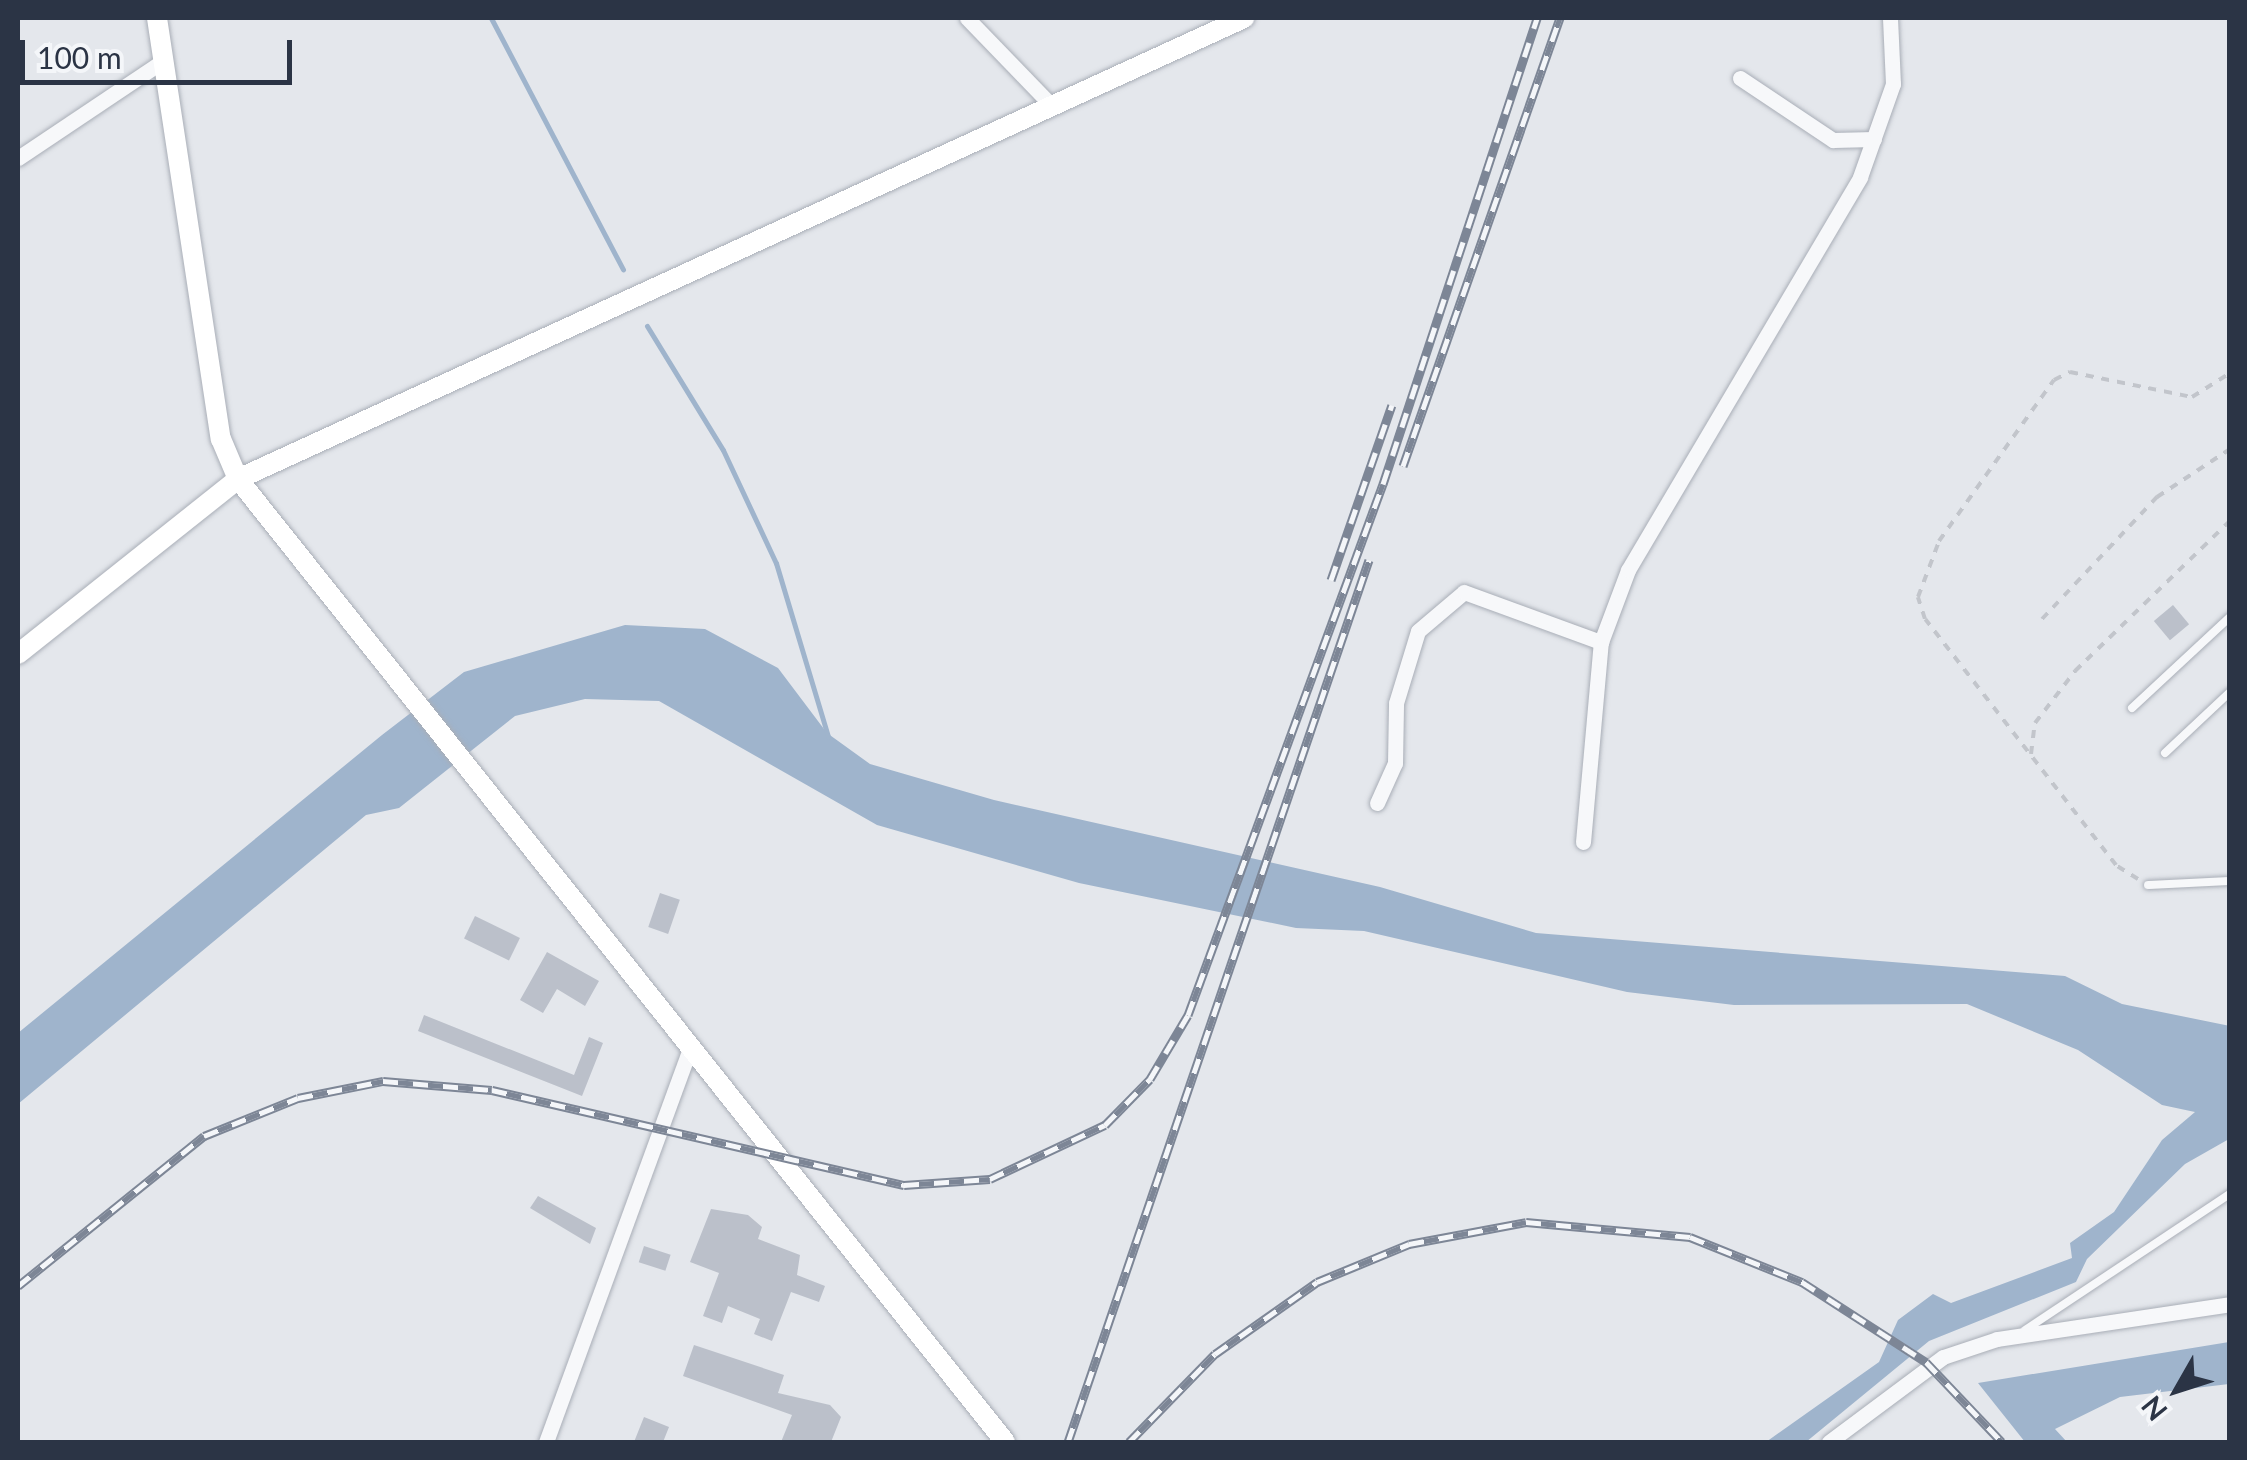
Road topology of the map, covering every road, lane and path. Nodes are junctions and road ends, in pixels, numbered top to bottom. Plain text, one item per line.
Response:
1 (157, 18) edge
2 (967, 18) edge
3 (1244, 18) edge
4 (1890, 18) edge
5 (163, 60) junction
6 (1740, 78) dead end
7 (1052, 106) junction
8 (1874, 138) junction
9 (18, 158) edge
10 (2230, 373) edge
11 (2230, 449) edge
12 (238, 479) junction
13 (2230, 521) edge
14 (2230, 617) edge
15 (2042, 619) dead end
16 (1602, 642) junction
17 (18, 654) edge
18 (2230, 692) edge
19 (2132, 708) dead end
20 (2165, 753) dead end
21 (2031, 754) junction
22 (1378, 803) dead end
23 (1583, 842) dead end
24 (2230, 881) edge
25 (2148, 886) joint
26 (689, 1051) junction
27 (2230, 1194) edge
28 (2230, 1304) edge
29 (2014, 1336) junction
30 (546, 1442) edge
31 (1005, 1442) edge
32 (1829, 1442) edge

1 - 5 main road
2 - 7 street
3 - 7 main road
4 - 8 street
5 - 9 street
5 - 12 main road
6 - 8 street
7 - 12 main road
8 - 16 street
10 - 21 path
11 - 15 path
12 - 17 main road
12 - 26 main road
13 - 21 path
14 - 19 lane
16 - 22 street
16 - 23 street
18 - 20 lane
21 - 25 path
24 - 25 lane
26 - 30 street
26 - 31 main road
27 - 29 lane
28 - 29 street
29 - 32 street

